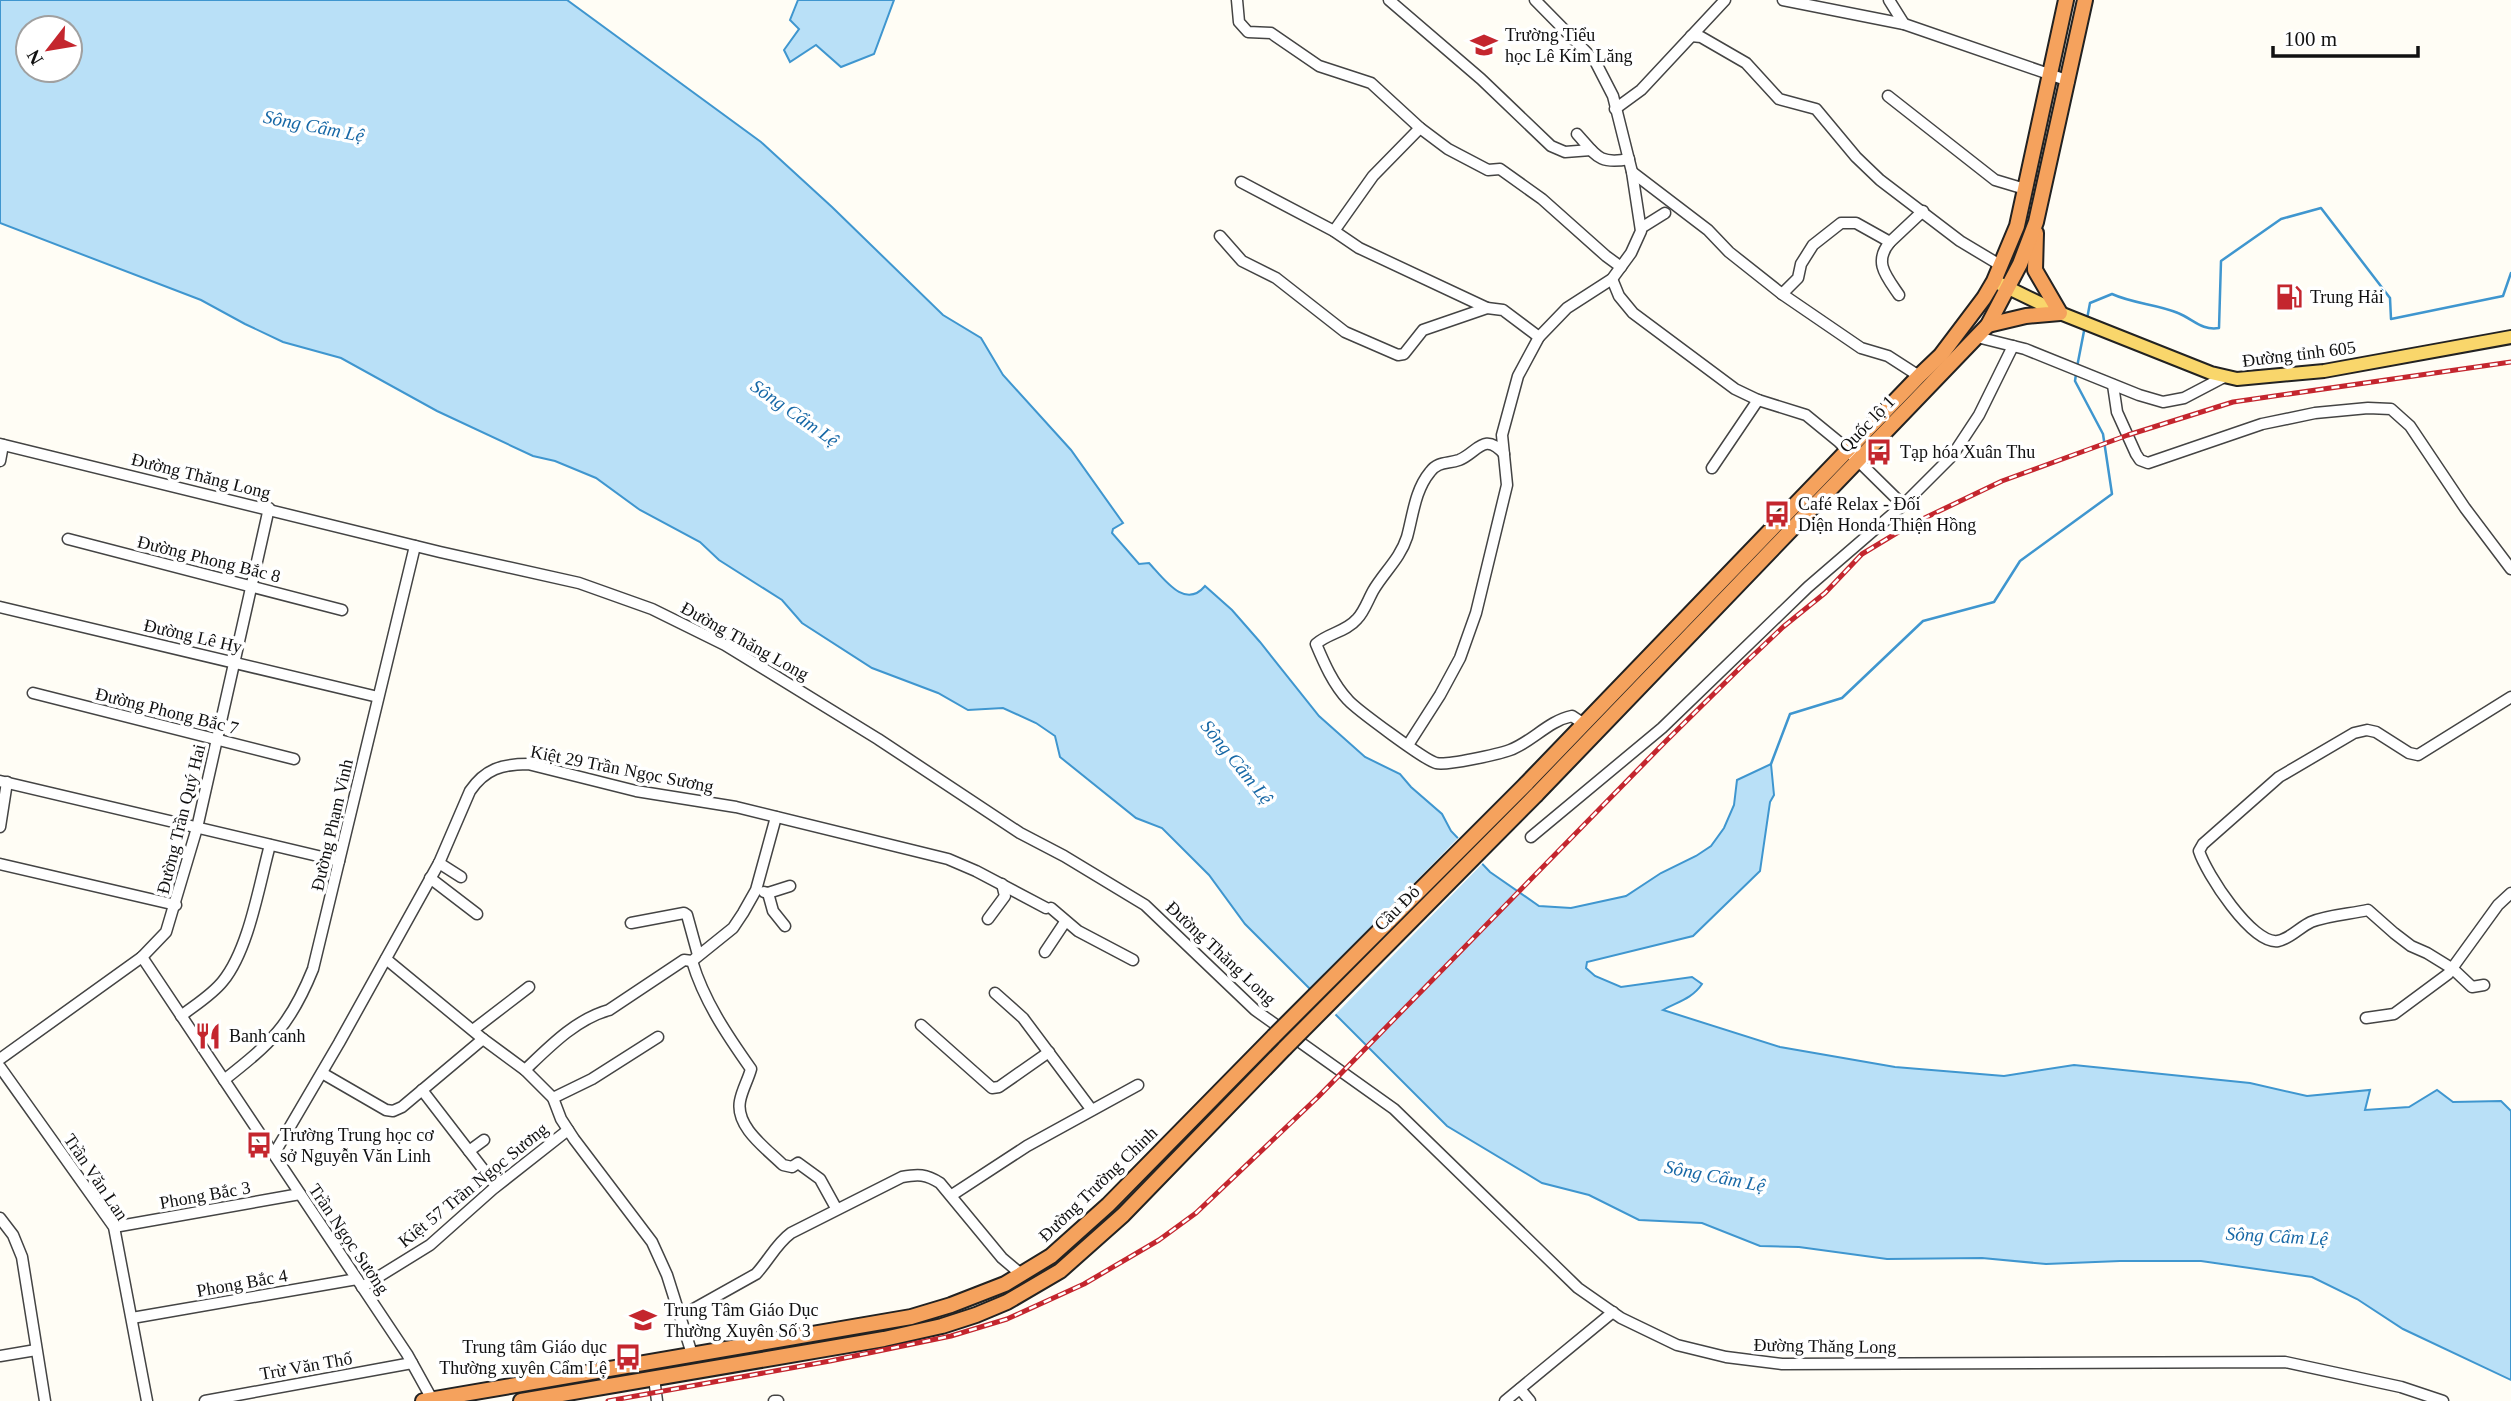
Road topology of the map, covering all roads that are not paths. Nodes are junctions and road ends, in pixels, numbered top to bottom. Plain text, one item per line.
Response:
1 (1237, 0) edge
2 (1389, 0) edge
3 (1535, 0) edge
4 (1725, 0) edge
5 (1783, 0) edge
6 (1889, 0) edge
7 (2066, 0) edge
8 (2085, 0) edge
9 (1904, 24) junction
10 (1691, 36) junction
11 (2051, 76) junction
12 (2069, 81) junction
13 (1888, 96) dead end
14 (1615, 109) junction
15 (1420, 128) junction
16 (1577, 134) dead end
17 (1591, 150) junction
18 (1629, 159) junction
19 (1632, 172) junction
20 (1241, 182) dead end
21 (2025, 189) junction
22 (1923, 211) junction
23 (1665, 213) dead end
24 (2036, 222) junction
25 (1641, 228) junction
26 (1334, 231) junction
27 (1220, 236) dead end
28 (1890, 242) junction
29 (2000, 265) junction
30 (1621, 267) junction
31 (1612, 279) junction
32 (1994, 281) junction
33 (2008, 287) junction
34 (1782, 294) junction
35 (1899, 295) dead end
36 (1487, 308) junction
37 (2066, 315) junction
38 (1988, 326) junction
39 (1539, 337) junction
40 (1977, 337) junction
41 (2511, 337) edge
42 (2013, 346) junction
43 (1919, 376) junction
44 (2226, 376) junction
45 (2113, 385) junction
46 (1758, 400) junction
47 (2, 444) edge
48 (1504, 455) junction
49 (1853, 456) junction
50 (0, 461) edge
51 (1712, 468) dead end
52 (1903, 505) junction
53 (269, 509) junction
54 (68, 540) dead end
55 (415, 546) junction
56 (2511, 569) edge
57 (253, 585) junction
58 (0, 607) edge
59 (342, 610) dead end
60 (234, 662) junction
61 (33, 693) dead end
62 (379, 697) junction
63 (2511, 697) edge
64 (1584, 724) junction
65 (217, 740) junction
66 (1408, 746) junction
67 (294, 759) dead end
68 (4, 781) edge
69 (1531, 790) junction
70 (776, 817) junction
71 (0, 827) edge
72 (197, 828) junction
73 (1531, 837) dead end
74 (270, 845) junction
75 (339, 861) junction
76 (439, 863) junction
77 (0, 864) edge
78 (461, 877) dead end
79 (430, 878) junction
80 (1002, 884) junction
81 (790, 886) dead end
82 (756, 890) junction
83 (768, 893) junction
84 (2511, 893) edge
85 (176, 905) junction
86 (477, 914) dead end
87 (988, 919) dead end
88 (1065, 922) junction
89 (631, 923) dead end
90 (785, 926) dead end
91 (1045, 953) dead end
92 (142, 957) junction
93 (695, 958) junction
94 (386, 959) junction
95 (1133, 960) dead end
96 (2453, 969) junction
97 (2484, 985) dead end
98 (529, 987) dead end
99 (995, 993) dead end
100 (181, 1016) junction
101 (2365, 1018) dead end
102 (921, 1025) dead end
103 (472, 1030) junction
104 (1274, 1036) joint
105 (657, 1037) dead end
106 (483, 1039) junction
107 (1285, 1048) joint
108 (1049, 1052) junction
109 (0, 1059) edge
110 (0, 1067) edge
111 (525, 1070) junction
112 (322, 1073) junction
113 (224, 1080) junction
114 (1138, 1085) dead end
115 (422, 1090) junction
116 (554, 1098) junction
117 (1091, 1110) junction
118 (568, 1130) junction
119 (484, 1140) dead end
120 (470, 1151) junction
121 (274, 1154) junction
122 (496, 1186) junction
123 (300, 1195) junction
124 (952, 1195) junction
125 (836, 1208) junction
126 (0, 1218) edge
127 (114, 1227) junction
128 (1022, 1275) junction
129 (360, 1283) junction
130 (1614, 1312) junction
131 (681, 1316) junction
132 (132, 1318) junction
133 (36, 1350) junction
134 (692, 1354) junction
135 (0, 1356) edge
136 (412, 1363) junction
137 (654, 1378) junction
138 (1520, 1389) junction
139 (430, 1400) edge
140 (45, 1401) edge
141 (147, 1401) edge
142 (205, 1401) edge
143 (521, 1401) edge
144 (657, 1401) edge
145 (1505, 1401) edge
146 (1530, 1401) edge
147 (2443, 1401) edge

1 - 15 street
2 - 17 street
3 - 14 street
4 - 10 street
5 - 9 street
6 - 9 street
7 - 11 highway, Quốc lộ 1
8 - 12 highway, Quốc lộ 1
9 - 11 street
10 - 14 street
10 - 22 street
11 - 12 street
11 - 21 highway, Quốc lộ 1
12 - 24 highway, Quốc lộ 1
13 - 21 street
14 - 18 street
15 - 26 street
15 - 30 street
16 - 17 street
17 - 18 street
18 - 19 street
19 - 25 street
19 - 34 street
20 - 26 street
21 - 29 highway, Quốc lộ 1
22 - 28 street
22 - 29 street
23 - 25 street
24 - 33 highway, Quốc lộ 1
24 - 37 highway
25 - 30 street
26 - 36 street
27 - 36 street
28 - 34 street
28 - 35 street
29 - 32 highway, Quốc lộ 1
30 - 31 street
31 - 39 street
31 - 46 street
32 - 33 main road, Đường tỉnh 605
32 - 43 highway, Quốc lộ 1
33 - 37 main road, Đường tỉnh 605
33 - 38 highway, Quốc lộ 1
34 - 43 street
36 - 39 street
37 - 38 highway
37 - 44 main road, Đường tỉnh 605
38 - 40 highway, Quốc lộ 1
39 - 48 street
40 - 42 street
40 - 49 highway, Quốc lộ 1
41 - 44 main road, Đường tỉnh 605
42 - 45 street
42 - 52 street
43 - 49 highway, Quốc lộ 1
44 - 45 street
45 - 56 street
46 - 49 street
46 - 51 street
47 - 50 street
47 - 53 street, Đường Thăng Long
48 - 66 street
48 - 66 street
49 - 52 street
49 - 64 highway, Quốc lộ 1
49 - 69 highway, Quốc lộ 1
52 - 73 street
53 - 55 street, Đường Thăng Long
53 - 57 street, Đường Trần Quý Hai
54 - 57 street, Đường Phong Bắc 8
55 - 62 street, Đường Phạm Vinh
55 - 130 street, Đường Thăng Long
57 - 59 street, Đường Phong Bắc 8
57 - 60 street, Đường Trần Quý Hai
58 - 60 street, Đường Lê Hy
60 - 62 street, Đường Lê Hy
60 - 65 street, Đường Trần Quý Hai
61 - 65 street, Đường Phong Bắc 7
62 - 75 street, Đường Phạm Vinh
63 - 96 street
64 - 66 street
64 - 69 highway, Quốc lộ 1
65 - 67 street, Đường Phong Bắc 7
65 - 72 street, Đường Trần Quý Hai
68 - 71 street
68 - 72 street
69 - 104 highway, Cầu Đỏ, bridge
69 - 107 highway, Cầu Đỏ, bridge
70 - 76 street, Kiệt 29 Trần Ngọc Sương
70 - 80 street, Kiệt 29 Trần Ngọc Sương
70 - 82 street
72 - 74 street
72 - 85 street, Đường Trần Quý Hai
74 - 75 street
74 - 100 street
75 - 113 street, Đường Phạm Vinh
76 - 78 street
76 - 79 street, Kiệt 29 Trần Ngọc Sương
77 - 85 street
79 - 86 street
79 - 94 street, Kiệt 29 Trần Ngọc Sương
80 - 87 street
80 - 88 street, Kiệt 29 Trần Ngọc Sương
81 - 83 street
82 - 83 street
82 - 93 street
83 - 90 street
84 - 96 street
85 - 92 street, Đường Trần Quý Hai
88 - 91 street
88 - 95 street, Kiệt 29 Trần Ngọc Sương
89 - 93 street
92 - 100 street, Trần Ngọc Sương
92 - 109 street, Đường Trần Quý Hai
93 - 111 street
93 - 125 street
94 - 103 street
94 - 112 street, Kiệt 29 Trần Ngọc Sương
96 - 97 street
96 - 101 street
98 - 103 street
99 - 108 street
100 - 113 street, Trần Ngọc Sương
102 - 108 street
103 - 106 street
104 - 128 highway, Đường Trường Chinh
105 - 116 street
106 - 111 street
106 - 115 street
107 - 137 highway, Đường Trường Chinh
108 - 117 street
110 - 127 street, Trần Văn Lan
111 - 116 street
112 - 115 street
112 - 121 street, Kiệt 29 Trần Ngọc Sương
113 - 121 street, Trần Ngọc Sương
114 - 117 street
115 - 120 street
116 - 118 street
117 - 124 street
118 - 122 street, Kiệt 57 Trần Ngọc Sương
118 - 131 street
119 - 120 street
120 - 122 street
121 - 123 street, Trần Ngọc Sương
122 - 129 street, Kiệt 57 Trần Ngọc Sương
123 - 127 street, Phong Bắc 3
123 - 129 street, Trần Ngọc Sương
124 - 125 street
124 - 128 street
125 - 131 street
126 - 133 street
127 - 132 street, Trần Văn Lan
128 - 134 highway, Đường Trường Chinh
129 - 132 street, Phong Bắc 4
129 - 136 street, Trần Ngọc Sương
130 - 138 street
130 - 147 street, Đường Thăng Long
131 - 134 street
132 - 141 street, Trần Văn Lan
133 - 135 street
133 - 140 street
134 - 139 highway, Đường Trường Chinh
136 - 139 street, Trần Ngọc Sương
136 - 142 street, Trừ Văn Thố
137 - 143 highway, Đường Trường Chinh
137 - 144 street
138 - 145 street
138 - 146 street

